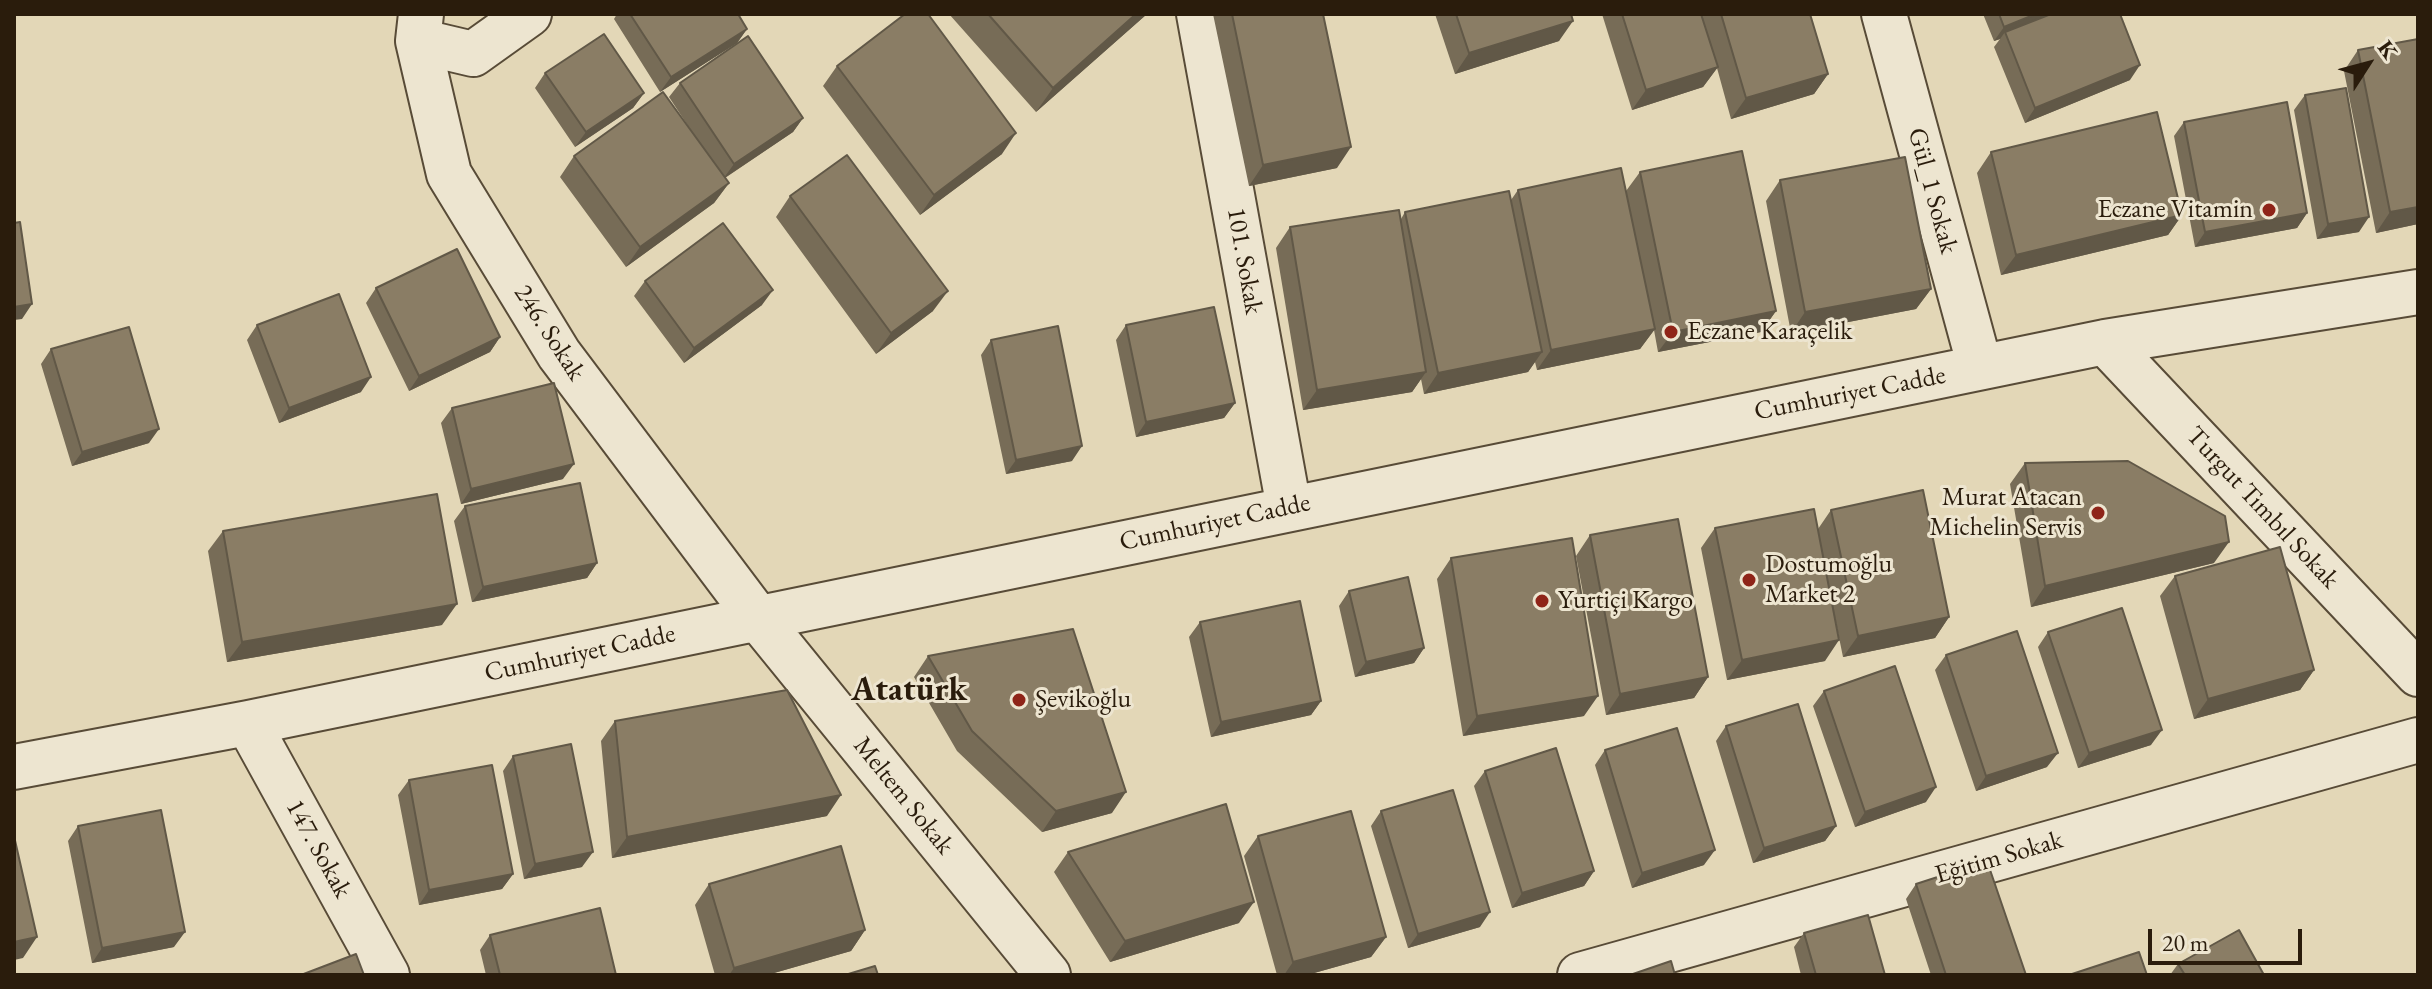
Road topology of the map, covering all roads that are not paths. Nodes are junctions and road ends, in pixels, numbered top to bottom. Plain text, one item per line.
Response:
1 (529, 14) edge
2 (1199, 14) edge
3 (1884, 14) edge
4 (420, 27) edge
5 (2418, 292) edge
6 (2105, 342) junction
7 (1980, 367) junction
8 (1289, 508) junction
9 (757, 617) junction
10 (2418, 674) edge
11 (248, 723) junction
12 (2418, 740) edge
13 (14, 767) edge
14 (387, 975) edge
15 (1048, 975) edge
16 (1580, 975) edge

1 - 4 street
2 - 8 street, 101. Sokak
3 - 7 street, Gül_1 Sokak
4 - 9 street, 246. Sokak
5 - 6 street, Cumhuriyet Cadde
6 - 7 street, Cumhuriyet Cadde
6 - 10 street, Turgut Tımbıl Sokak
7 - 8 street, Cumhuriyet Cadde
8 - 9 street, Cumhuriyet Cadde
9 - 11 street, Cumhuriyet Cadde
9 - 15 street, Meltem Sokak
11 - 13 street, Cumhuriyet Cadde
11 - 14 street, 147. Sokak
12 - 16 street, Eğitim Sokak

